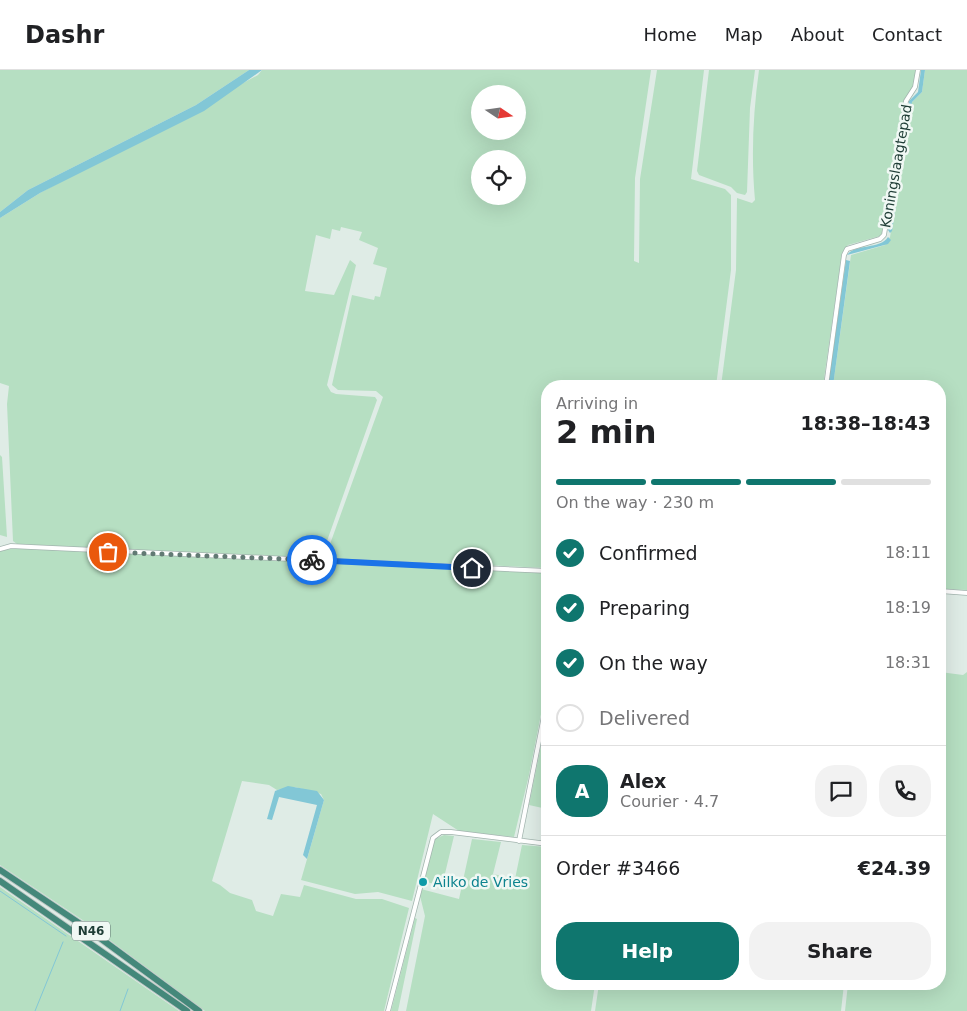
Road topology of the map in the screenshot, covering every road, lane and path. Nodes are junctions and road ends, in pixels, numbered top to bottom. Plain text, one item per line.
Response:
1 (918, 70) edge
2 (827, 380) edge
3 (0, 549) edge
4 (541, 571) edge
5 (946, 591) edge
6 (967, 593) edge
7 (541, 731) edge
8 (519, 841) junction
9 (541, 843) edge
10 (0, 870) edge
11 (0, 881) edge
12 (187, 1011) edge
13 (199, 1011) edge
14 (388, 1011) edge

1 - 2 street, Koningslaagtepad
3 - 4 street
5 - 6 street
7 - 8 street
8 - 9 street
8 - 14 street
10 - 13 highway, N46
11 - 12 highway, N46

